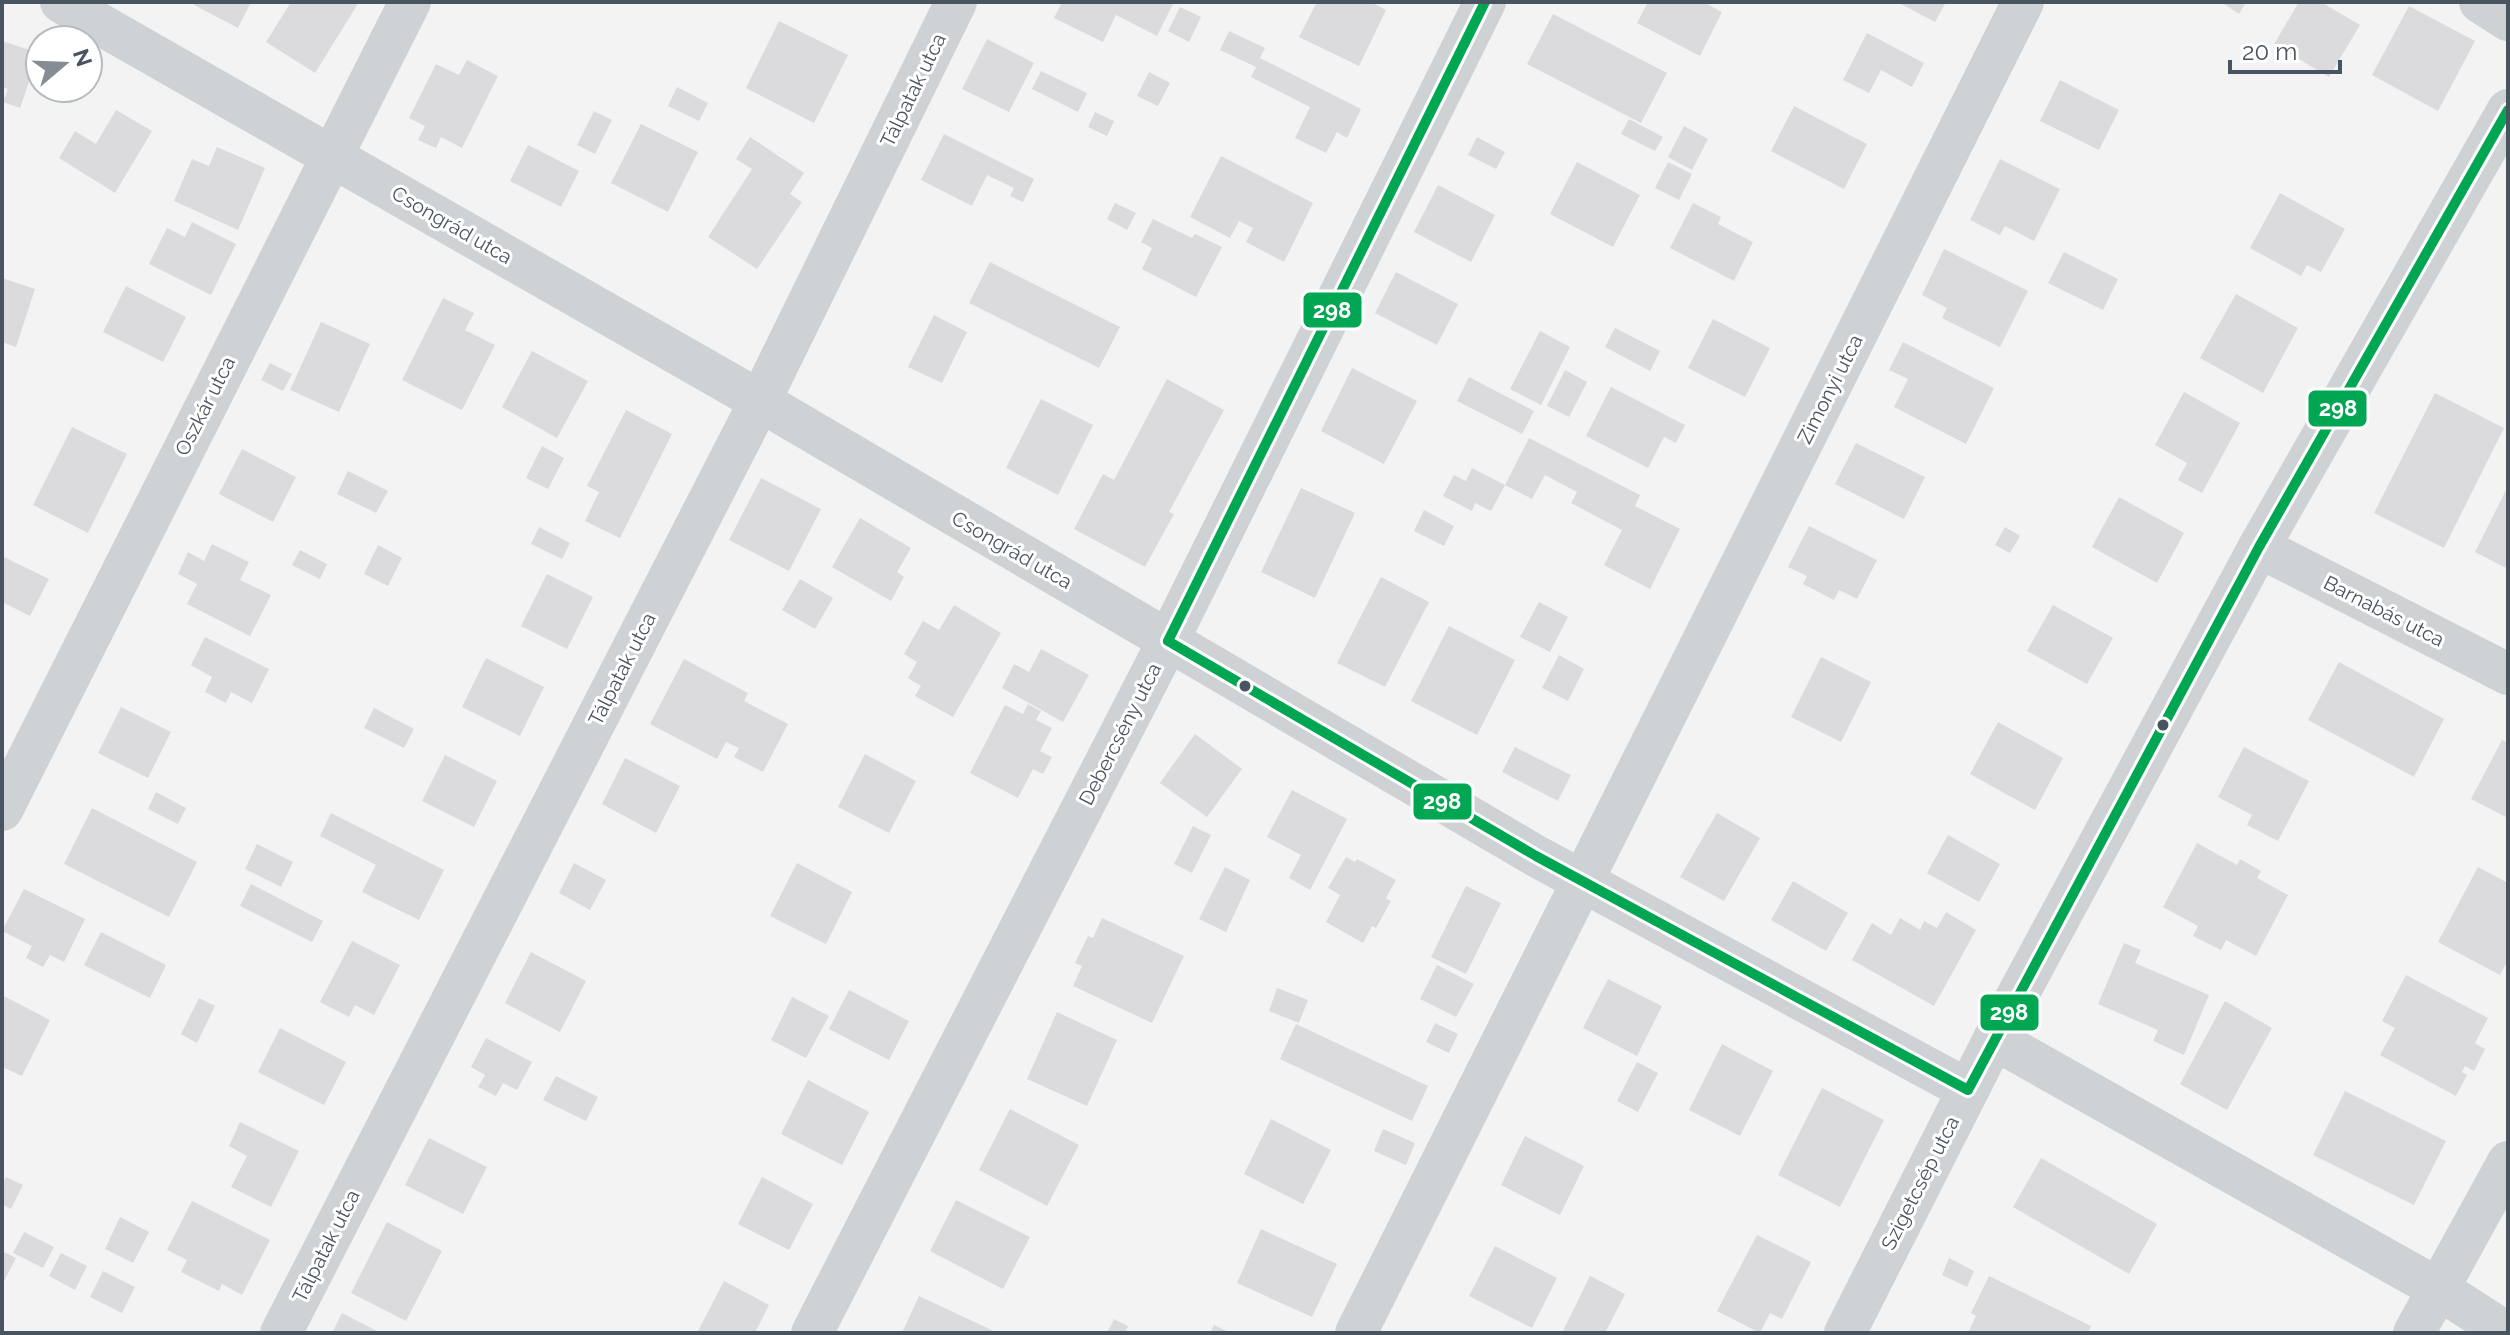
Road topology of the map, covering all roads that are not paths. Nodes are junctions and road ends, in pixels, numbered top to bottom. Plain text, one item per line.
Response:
1 (61, 2) edge
2 (410, 2) edge
3 (956, 2) edge
4 (1485, 2) edge
5 (2023, 2) edge
6 (2480, 2) edge
7 (2508, 20) edge
8 (2508, 110) edge
9 (331, 155) junction
10 (760, 401) junction
11 (2259, 547) junction
12 (1168, 641) junction
13 (2508, 674) edge
14 (2, 810) edge
15 (1585, 880) junction
16 (1994, 1039) junction
17 (1968, 1090) junction
18 (2508, 1162) edge
19 (2437, 1288) junction
20 (281, 1333) edge
21 (812, 1333) edge
22 (1356, 1333) edge
23 (1845, 1333) edge
24 (2414, 1333) edge
25 (2507, 1333) edge

1 - 9 street, Csongrád utca
2 - 9 street, Oszkár utca
3 - 10 street, Tálpatak utca
4 - 12 street, Debercsény utca
5 - 15 street, Zimonyi utca
6 - 7 street
8 - 11 street, Szigetcsép utca
9 - 10 street, Csongrád utca
9 - 14 street, Oszkár utca
10 - 12 street, Csongrád utca
10 - 20 street, Tálpatak utca
11 - 13 street, Barnabás utca
11 - 16 street, Szigetcsép utca
12 - 15 street, Csongrád utca
12 - 21 street, Debercsény utca
15 - 17 street, Csongrád utca
15 - 22 street, Zimonyi utca
16 - 17 street, Szigetcsép utca
16 - 19 street
17 - 23 street, Szigetcsép utca
18 - 19 street
19 - 24 street
19 - 25 street

